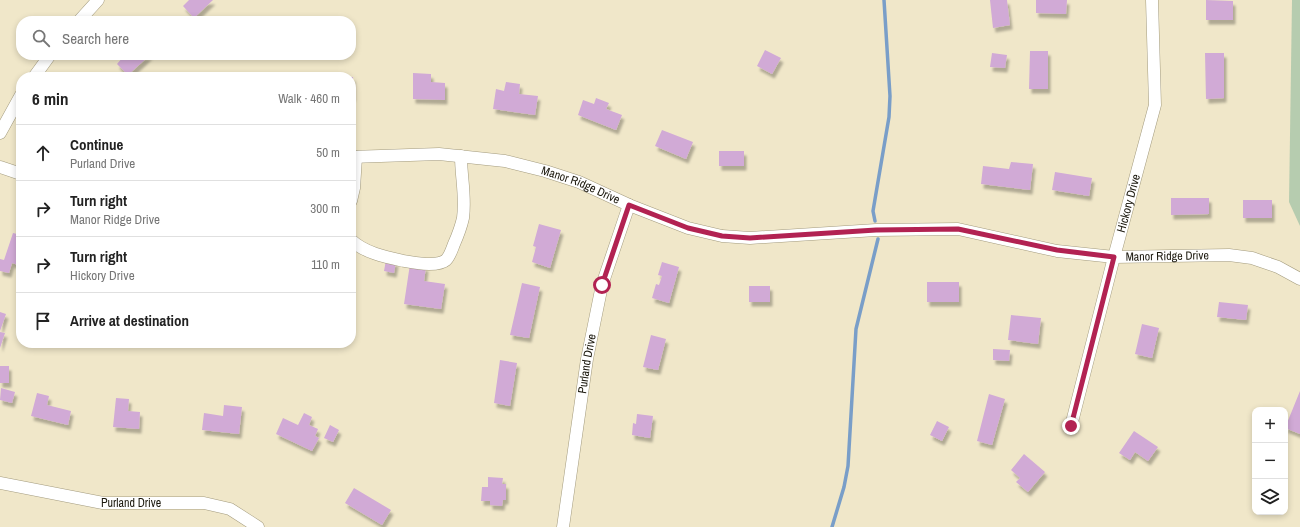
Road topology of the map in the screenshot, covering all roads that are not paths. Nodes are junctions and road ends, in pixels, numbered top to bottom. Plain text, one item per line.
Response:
1 (98, 0) edge
2 (1152, 0) edge
3 (84, 16) edge
4 (46, 60) edge
5 (38, 72) edge
6 (16, 104) edge
7 (0, 133) edge
8 (461, 156) junction
9 (356, 157) edge
10 (0, 167) edge
11 (16, 172) edge
12 (629, 205) junction
13 (356, 245) edge
14 (1114, 257) junction
15 (1300, 279) edge
16 (1071, 426) dead end
17 (0, 483) edge
18 (258, 527) edge
19 (563, 527) edge

1 - 3 street
2 - 14 street, Hickory Drive
4 - 5 street
6 - 7 street
8 - 9 street, Manor Ridge Drive
8 - 12 street, Manor Ridge Drive
8 - 13 street
10 - 11 street
12 - 14 street, Manor Ridge Drive
12 - 19 street, Purland Drive
14 - 15 street, Manor Ridge Drive
14 - 16 street, Hickory Drive
17 - 18 street, Purland Drive

